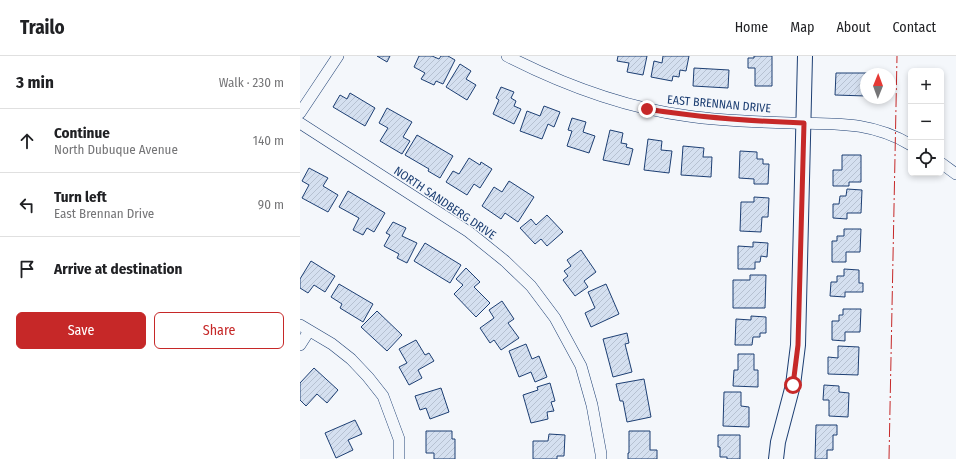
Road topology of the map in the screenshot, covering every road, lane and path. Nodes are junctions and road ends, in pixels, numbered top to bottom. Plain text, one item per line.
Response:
1 (338, 56) edge
2 (507, 56) edge
3 (805, 56) edge
4 (300, 113) edge
5 (300, 123) edge
6 (804, 123) junction
7 (908, 143) edge
8 (944, 165) edge
9 (956, 174) edge
10 (305, 328) edge
11 (300, 345) edge
12 (399, 459) edge
13 (601, 459) edge
14 (776, 459) edge

1 - 4 street
2 - 6 street, EAST BRENNAN DRIVE
3 - 6 street
5 - 13 street, NORTH SANDBERG DRIVE
6 - 7 street, EAST BRENNAN DRIVE
6 - 14 street
8 - 9 street
10 - 11 street
10 - 12 street

